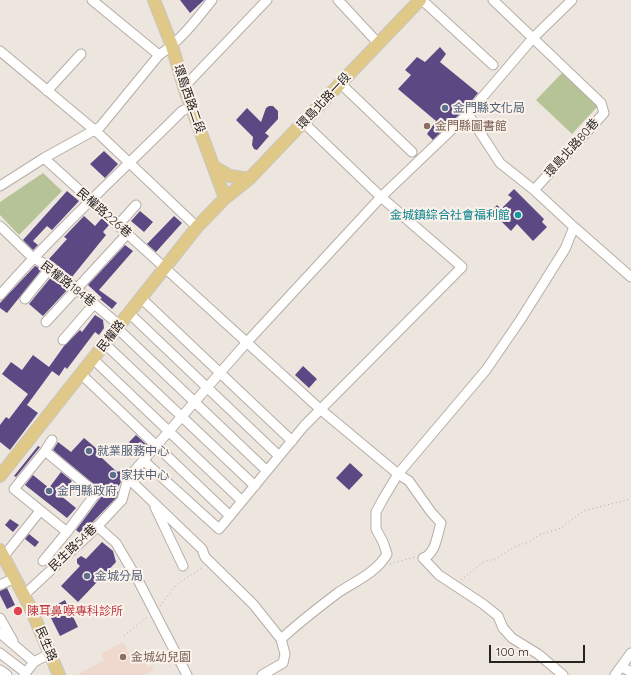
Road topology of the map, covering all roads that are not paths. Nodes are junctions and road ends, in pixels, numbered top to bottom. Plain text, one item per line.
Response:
1 (92, 0) edge
2 (154, 0) edge
3 (212, 0) edge
4 (268, 0) edge
5 (338, 0) edge
6 (421, 0) edge
7 (493, 0) edge
8 (572, 0) edge
9 (533, 38) junction
10 (378, 42) junction
11 (172, 46) junction
12 (0, 51) edge
13 (81, 54) dead end
14 (160, 55) junction
15 (493, 65) dead end
16 (341, 84) junction
17 (184, 87) junction
18 (47, 91) junction
19 (191, 107) junction
20 (468, 114) junction
21 (304, 123) junction
22 (94, 130) junction
23 (412, 152) dead end
24 (44, 158) junction
25 (130, 162) junction
26 (214, 167) junction
27 (249, 179) junction
28 (1, 184) edge
29 (534, 190) junction
30 (381, 197) junction
31 (225, 198) junction
32 (90, 202) junction
33 (136, 205) dead end
34 (118, 225) junction
35 (0, 226) edge
36 (197, 227) junction
37 (574, 227) junction
38 (128, 233) junction
39 (33, 258) junction
40 (51, 267) junction
41 (165, 268) junction
42 (631, 277) edge
43 (76, 288) junction
44 (0, 295) edge
45 (141, 298) junction
46 (25, 299) dead end
47 (94, 304) junction
48 (129, 313) junction
49 (46, 322) dead end
50 (118, 327) junction
51 (63, 340) dead end
52 (247, 342) junction
53 (105, 344) junction
54 (93, 359) junction
55 (81, 374) junction
56 (220, 374) junction
57 (208, 389) junction
58 (195, 403) junction
59 (320, 409) junction
60 (182, 417) junction
61 (170, 431) junction
62 (52, 440) dead end
63 (292, 441) junction
64 (157, 446) junction
65 (45, 452) junction
66 (279, 456) junction
67 (144, 461) junction
68 (267, 471) junction
69 (398, 474) junction
70 (0, 476) edge
71 (128, 478) junction
72 (255, 486) junction
73 (242, 501) junction
74 (153, 502) junction
75 (40, 511) junction
76 (230, 516) junction
77 (97, 526) junction
78 (67, 532) junction
79 (1, 555) edge
80 (43, 561) dead end
81 (183, 566) dead end
82 (15, 578) junction
83 (0, 585) edge
84 (24, 595) junction
85 (0, 618) edge
86 (0, 633) edge
87 (281, 639) junction
88 (15, 644) junction
89 (0, 653) edge
90 (631, 653) edge
91 (49, 654) junction
92 (34, 662) junction
93 (622, 667) junction
94 (0, 670) edge
95 (631, 672) edge
96 (25, 674) edge
97 (7, 675) edge
98 (59, 675) edge
99 (187, 675) edge
100 (262, 675) edge
101 (563, 675) edge
102 (616, 675) edge

1 - 14 street
2 - 11 main road, 環島西路二段
3 - 11 street
4 - 17 street
5 - 10 street
6 - 10 main road, 環島北路一段
6 - 15 street
7 - 9 street
8 - 9 street
9 - 20 street
9 - 29 street, 環島北路80巷
10 - 16 main road, 環島北路一段
11 - 14 street
11 - 17 main road, 環島西路二段
12 - 18 street
13 - 18 street
14 - 22 street
16 - 21 main road, 環島北路一段
16 - 23 street
17 - 19 main road, 環島西路二段
18 - 22 street
19 - 25 street
19 - 26 main road, 環島西路二段
20 - 29 street
20 - 30 street
21 - 27 main road, 環島北路一段
21 - 30 street
22 - 24 street
22 - 25 street
24 - 28 street
24 - 32 street, 民權路226巷
25 - 32 street
25 - 36 street
26 - 27 main road
26 - 31 main road, 環島西路二段
27 - 31 main road, 環島北路一段
29 - 37 street
30 - 52 street
30 - 59 street
31 - 36 main road, 民權路
32 - 34 street, 民權路226巷
32 - 39 street
33 - 34 street
34 - 38 street, 民權路226巷
35 - 39 street, 民權路184巷
36 - 41 main road, 民權路
37 - 42 street
37 - 69 street
38 - 41 street, 民權路226巷
38 - 43 street
39 - 40 street, 民權路184巷
39 - 44 street
40 - 43 street, 民權路184巷
40 - 46 street
41 - 45 main road, 民權路
41 - 52 street, 民權路226巷
43 - 47 street, 民權路184巷
43 - 49 street
45 - 48 main road, 民權路
45 - 56 street
47 - 50 street, 民權路184巷
47 - 51 street
48 - 50 main road, 民權路
48 - 57 street
50 - 53 main road, 民權路
50 - 58 street, 民權路184巷
52 - 56 street
52 - 59 street, 民權路226巷
53 - 54 main road, 民權路
53 - 60 street
54 - 55 main road, 民權路
54 - 61 street
55 - 64 street
55 - 70 main road, 民權路
56 - 57 street
56 - 63 street
57 - 58 street
57 - 66 street
58 - 60 street
58 - 68 street, 民權路184巷
59 - 63 street
59 - 69 street, 民權路226巷
60 - 61 street
60 - 72 street
61 - 64 street
61 - 73 street
62 - 65 street
63 - 66 street
64 - 67 street
64 - 76 street
65 - 75 street
65 - 78 street
66 - 68 street
67 - 71 street
67 - 76 street
68 - 72 street
69 - 87 street
69 - 101 street, 民權路226巷
71 - 74 street
71 - 77 street, 民生路54巷
72 - 73 street
73 - 76 street
74 - 81 street
74 - 87 street
75 - 78 street
75 - 79 street
77 - 84 street, 民生路54巷
77 - 99 street
78 - 80 street
79 - 82 main road, 民生路
82 - 83 street
82 - 84 main road, 民生路
84 - 91 main road, 民生路
85 - 88 street
86 - 88 street
87 - 100 street
88 - 92 street
89 - 96 street
90 - 93 street
91 - 92 street
91 - 98 main road, 民生路
92 - 96 street
93 - 95 street
93 - 102 street
94 - 97 street

